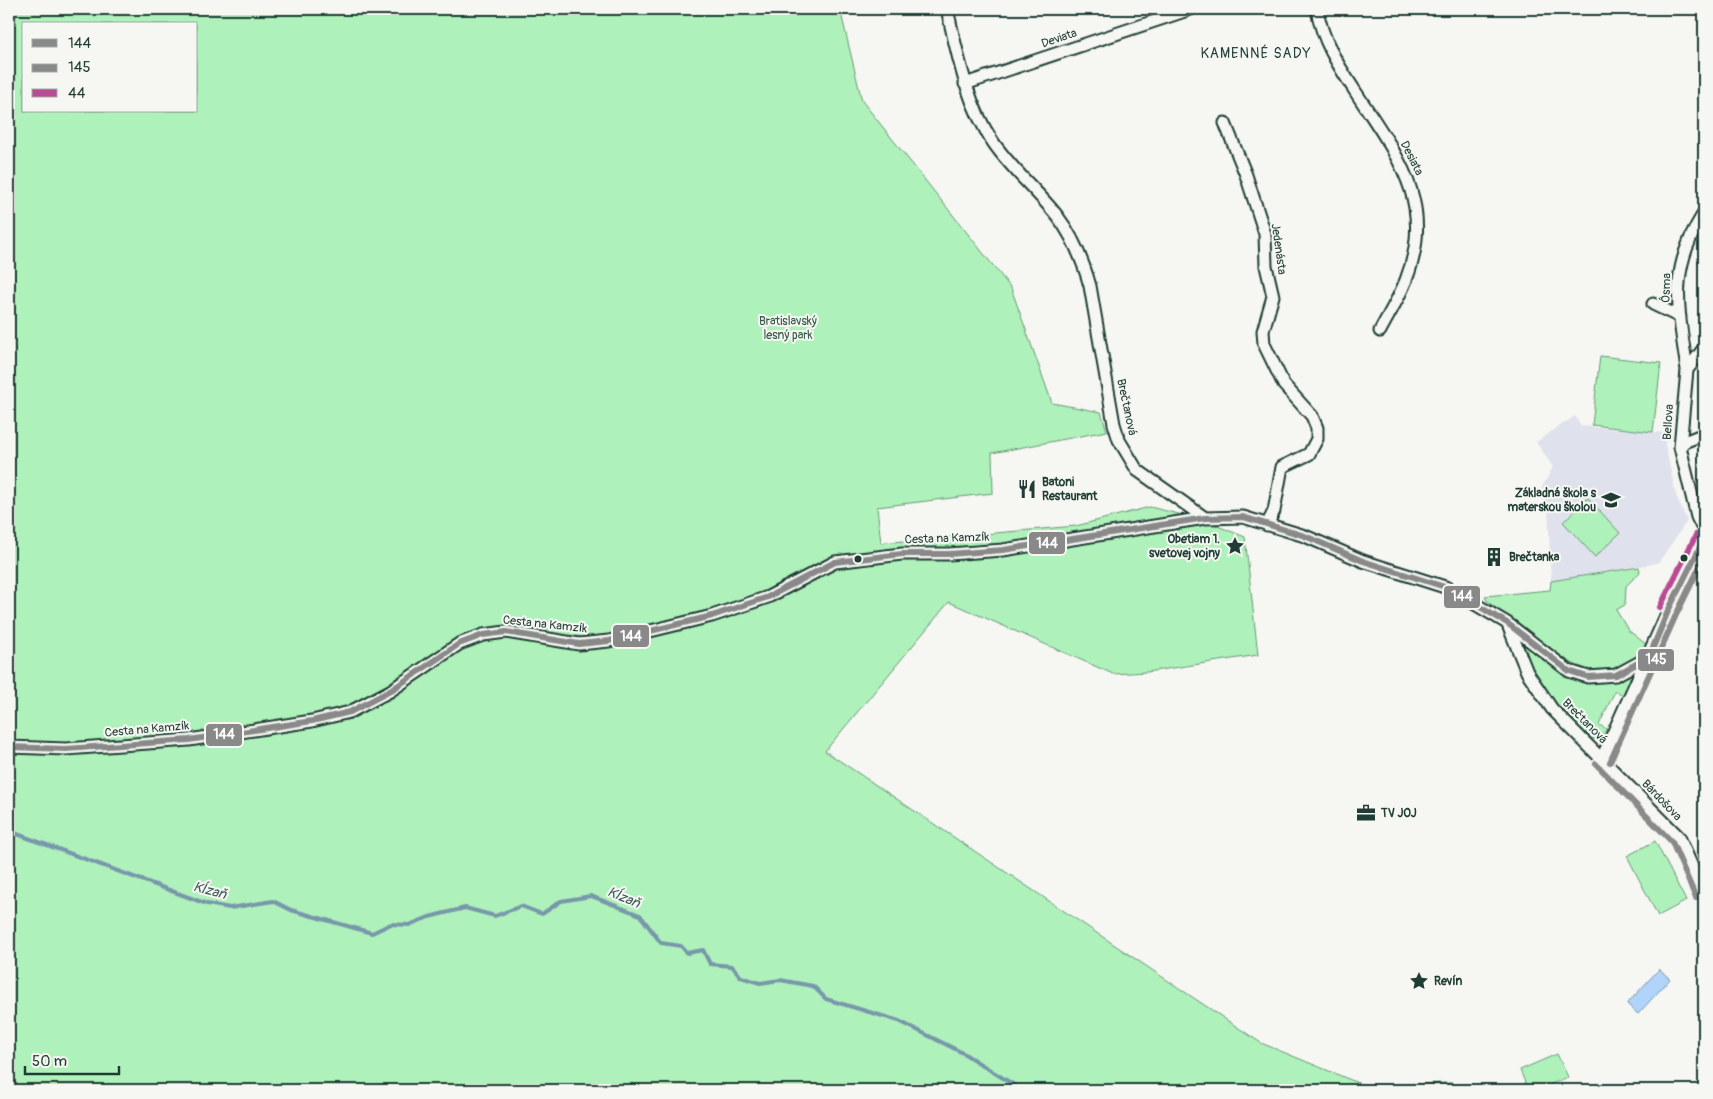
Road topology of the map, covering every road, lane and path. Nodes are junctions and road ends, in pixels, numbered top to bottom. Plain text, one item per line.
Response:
1 (947, 9) edge
2 (1191, 9) edge
3 (1317, 9) edge
4 (965, 84) junction
5 (1225, 123) dead end
6 (1704, 213) edge
7 (1653, 304) dead end
8 (1679, 311) junction
9 (1380, 331) dead end
10 (1704, 348) edge
11 (1687, 370) junction
12 (1704, 434) edge
13 (1680, 447) junction
14 (1205, 518) junction
15 (1267, 525) junction
16 (1704, 531) edge
17 (1704, 538) edge
18 (1507, 624) junction
19 (1649, 657) junction
20 (9, 747) edge
21 (1602, 758) junction
22 (1704, 894) edge

1 - 4 street, Brečtanová
2 - 4 street, Deviata
3 - 9 street, Desiata
4 - 14 street, Brečtanová
5 - 15 street, Jedenásta
6 - 8 street, Ôsma
7 - 8 street
8 - 11 street, Ôsma
10 - 11 street
11 - 13 street, Bellova
12 - 13 street
13 - 16 street, Bellova
14 - 15 street
14 - 20 street, Cesta na Kamzík
15 - 18 street
17 - 19 street
18 - 19 street
18 - 21 street, Brečtanová
19 - 21 street
21 - 22 street, Bárdošova

